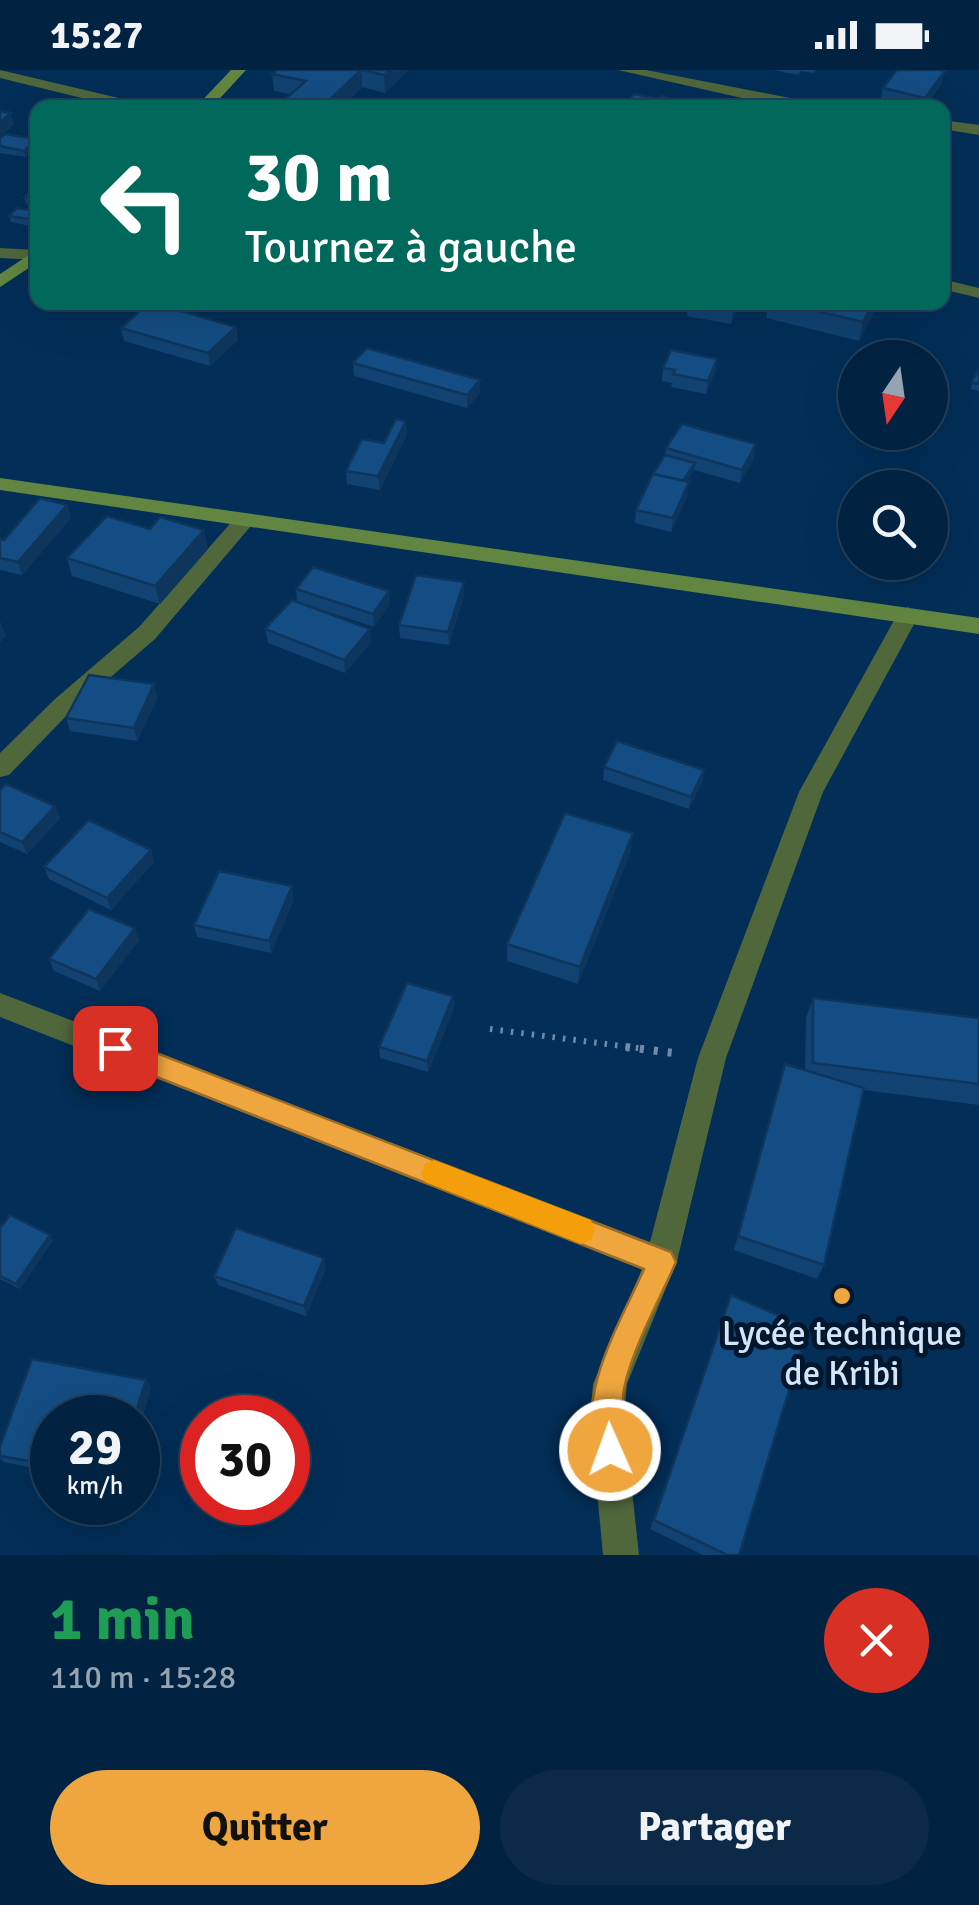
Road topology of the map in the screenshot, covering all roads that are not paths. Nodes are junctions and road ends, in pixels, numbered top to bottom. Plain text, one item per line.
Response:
1 (239, 70) edge
2 (625, 70) edge
3 (0, 74) edge
4 (110, 100) edge
5 (210, 100) edge
6 (781, 100) edge
7 (950, 125) edge
8 (979, 130) edge
9 (0, 253) edge
10 (30, 254) edge
11 (30, 259) edge
12 (0, 282) edge
13 (950, 286) edge
14 (979, 293) edge
15 (0, 484) edge
16 (242, 522) junction
17 (908, 615) junction
18 (979, 626) edge
19 (0, 768) edge
20 (0, 1005) edge
21 (661, 1262) junction
22 (621, 1555) edge

1 - 5 street
2 - 6 street
3 - 4 street
7 - 8 street
9 - 10 street
11 - 12 street
13 - 14 street
15 - 16 street
16 - 17 street
16 - 19 street
17 - 18 street
17 - 21 street
20 - 21 street
21 - 22 street

